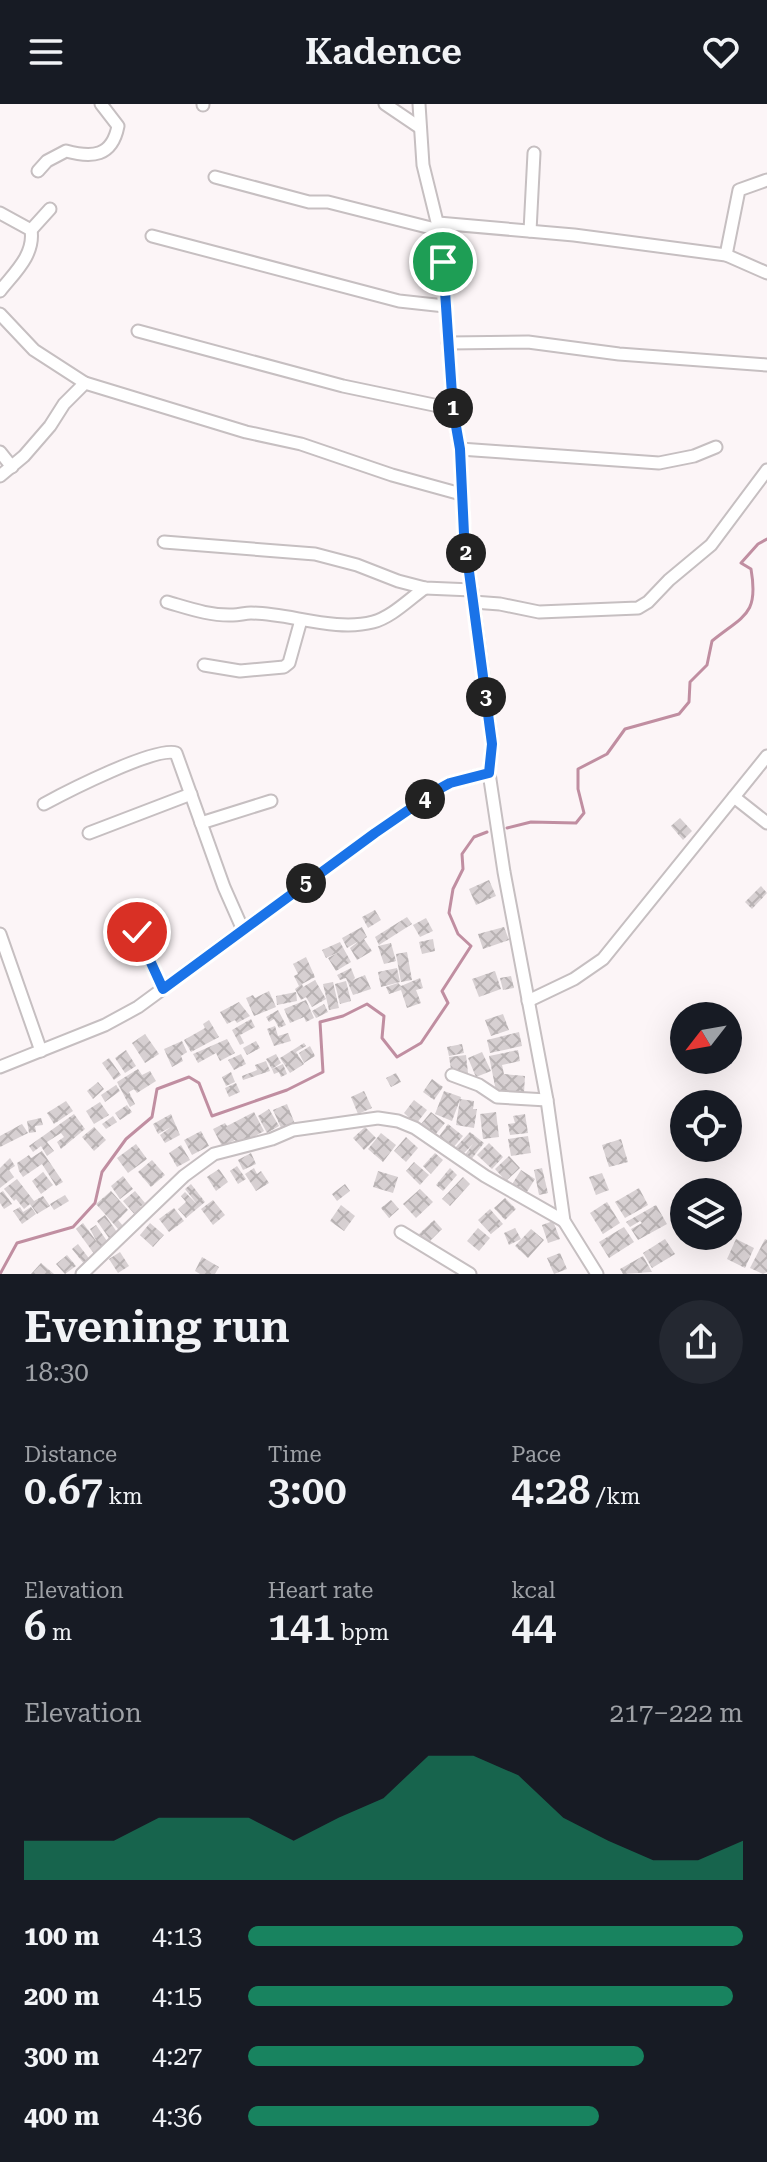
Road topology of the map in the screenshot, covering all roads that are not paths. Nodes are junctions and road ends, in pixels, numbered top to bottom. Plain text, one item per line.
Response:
1 (101, 104) edge
2 (385, 104) edge
3 (419, 104) edge
4 (419, 127) junction
5 (534, 153) dead end
6 (38, 171) dead end
7 (215, 177) dead end
8 (767, 180) edge
9 (50, 209) dead end
10 (0, 213) edge
11 (438, 226) junction
12 (31, 230) junction
13 (530, 231) junction
14 (152, 236) dead end
15 (726, 255) junction
16 (767, 273) edge
17 (0, 291) edge
18 (445, 306) junction
19 (0, 314) edge
20 (138, 331) dead end
21 (448, 343) junction
22 (767, 365) edge
23 (85, 383) junction
24 (453, 409) junction
25 (716, 447) dead end
26 (460, 449) junction
27 (0, 452) edge
28 (12, 467) junction
29 (767, 470) edge
30 (0, 476) edge
31 (461, 494) junction
32 (164, 542) dead end
33 (425, 588) junction
34 (472, 596) junction
35 (167, 602) dead end
36 (301, 620) junction
37 (204, 665) dead end
38 (767, 756) edge
39 (489, 773) junction
40 (191, 794) junction
41 (734, 797) junction
42 (271, 801) dead end
43 (44, 804) dead end
44 (201, 823) junction
45 (767, 823) edge
46 (89, 833) dead end
47 (243, 930) junction
48 (137, 932) dead end
49 (0, 934) edge
50 (163, 989) junction
51 (528, 1001) junction
52 (41, 1051) junction
53 (0, 1067) edge
54 (452, 1075) dead end
55 (547, 1100) junction
56 (564, 1221) junction
57 (401, 1232) dead end
58 (594, 1273) edge
59 (82, 1274) edge
60 (470, 1274) edge

1 - 6 street
2 - 4 street
3 - 4 street
4 - 11 street
5 - 13 street
7 - 11 street
8 - 15 street
9 - 12 street
10 - 12 street
11 - 13 street
11 - 18 street
12 - 17 street
13 - 15 street
14 - 18 street
15 - 16 street
18 - 21 street
19 - 23 street
20 - 24 street
21 - 22 street
21 - 24 street
23 - 28 street
23 - 31 street
24 - 26 street
25 - 26 street
26 - 31 street
27 - 28 street
28 - 30 street
29 - 34 street
31 - 34 street
32 - 33 street
33 - 34 street
33 - 36 street
34 - 39 street
35 - 36 street
36 - 37 street
38 - 41 street
39 - 47 street
39 - 51 street
40 - 43 street
40 - 44 street
40 - 46 street
41 - 45 street
41 - 51 street
42 - 44 street
44 - 47 street
47 - 50 street
48 - 50 street
49 - 52 street
50 - 52 street
51 - 55 street
52 - 53 street
54 - 55 street
55 - 56 street
56 - 58 street
56 - 59 street
57 - 60 street

